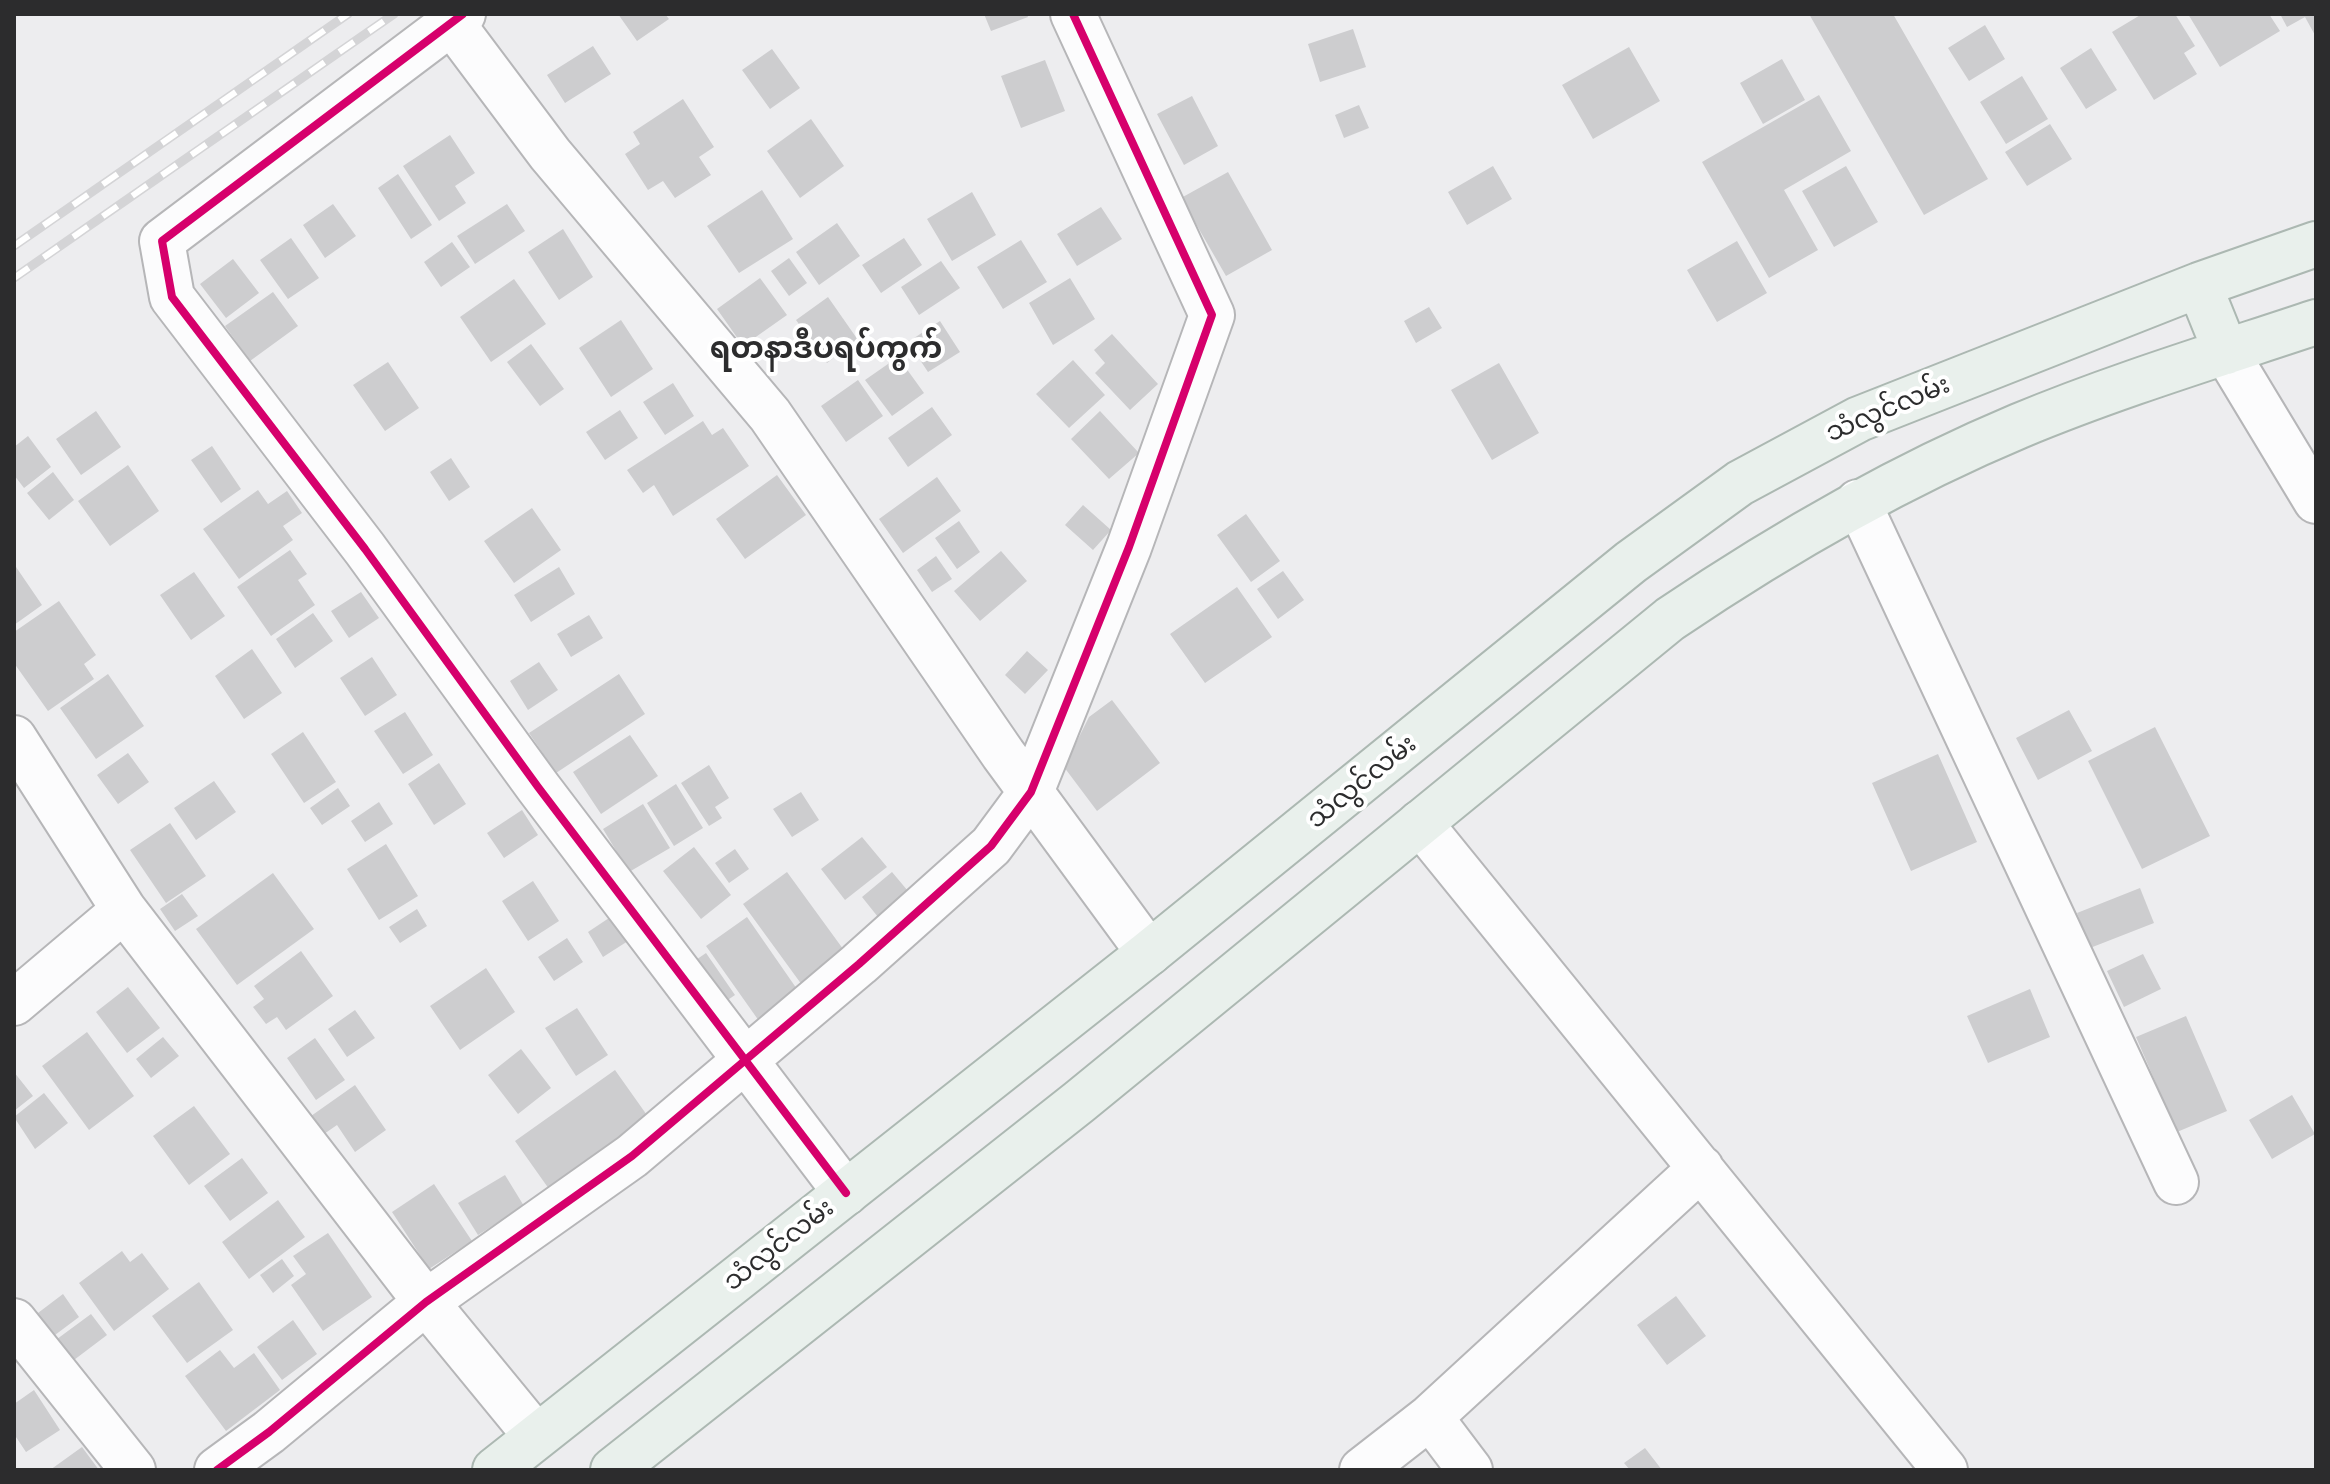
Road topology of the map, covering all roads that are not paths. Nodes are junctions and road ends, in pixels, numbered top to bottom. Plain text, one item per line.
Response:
1 (1073, 14) edge
2 (457, 18) edge
3 (2316, 244) edge
4 (2199, 285) junction
5 (2316, 322) edge
6 (2226, 352) junction
7 (2316, 501) edge
8 (1858, 502) junction
9 (14, 738) edge
10 (1031, 792) junction
11 (1420, 823) junction
12 (124, 910) junction
13 (1149, 953) junction
14 (14, 1003) edge
15 (746, 1061) junction
16 (1701, 1168) junction
17 (2176, 1182) dead end
18 (846, 1193) junction
19 (426, 1302) junction
20 (14, 1321) edge
21 (1430, 1417) junction
22 (536, 1436) junction
23 (133, 1470) edge
24 (217, 1470) edge
25 (495, 1470) edge
26 (613, 1470) edge
27 (1362, 1470) edge
28 (1470, 1470) edge
29 (1945, 1470) edge

1 - 10 street
2 - 10 street
2 - 15 street
3 - 4 main road, သံလွင်လမ်း
4 - 6 main road
4 - 13 main road, သံလွင်လမ်း
5 - 6 main road
6 - 7 street
6 - 8 main road
8 - 11 main road
8 - 17 street
9 - 12 street
10 - 13 street
10 - 15 street
11 - 16 street
11 - 26 main road
12 - 14 street
12 - 19 street
13 - 18 main road, သံလွင်လမ်း
15 - 18 street
15 - 19 street
16 - 21 street
16 - 29 street
18 - 22 main road, သံလွင်လမ်း
19 - 22 street
19 - 24 street
20 - 23 street
21 - 27 street
21 - 28 street
22 - 25 main road, သံလွင်လမ်း

